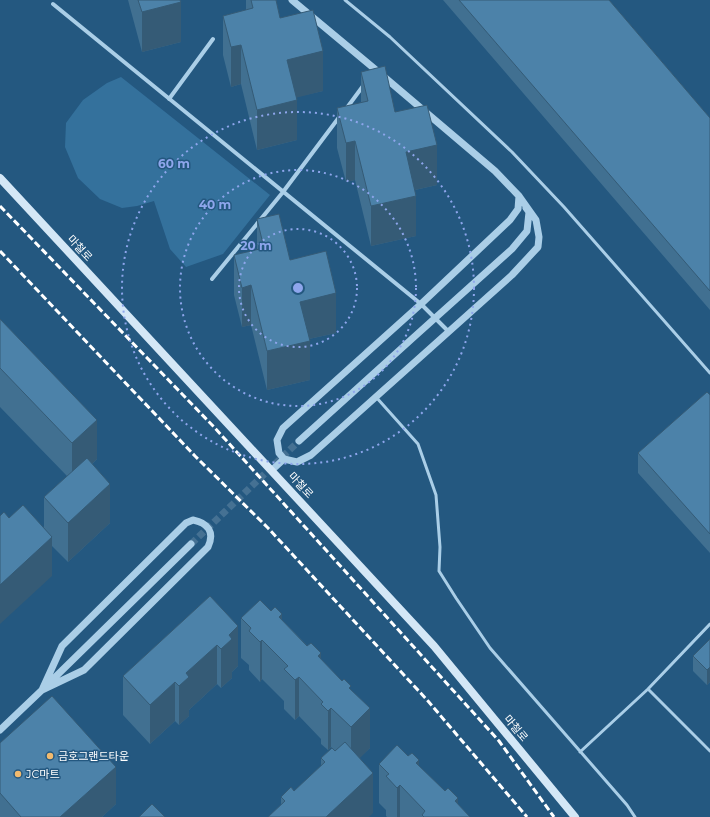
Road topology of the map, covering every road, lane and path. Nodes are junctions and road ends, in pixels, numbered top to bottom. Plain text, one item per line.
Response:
1 (292, 0) edge
2 (345, 0) edge
3 (53, 4) dead end
4 (213, 39) dead end
5 (366, 82) edge
6 (169, 99) junction
7 (0, 178) edge
8 (283, 192) junction
9 (519, 196) junction
10 (212, 279) dead end
11 (421, 304) junction
12 (435, 318) junction
13 (449, 332) junction
14 (710, 373) edge
15 (376, 397) junction
16 (299, 441) tunnel mouth
17 (284, 459) junction
18 (272, 470) junction
19 (191, 544) tunnel mouth
20 (710, 624) edge
21 (648, 689) junction
22 (42, 690) junction
23 (0, 730) edge
24 (710, 751) edge
25 (580, 752) junction
26 (575, 817) edge
27 (635, 817) edge

1 - 9 street
2 - 14 lane
3 - 6 street
4 - 6 street
5 - 8 street
6 - 8 street
7 - 18 main road, 마철로
8 - 10 street
8 - 11 street
9 - 11 street
9 - 12 street
9 - 13 street
11 - 12 street
11 - 17 street
12 - 13 street
12 - 16 street
13 - 15 street
15 - 17 street
15 - 25 lane
17 - 18 street
18 - 26 main road, 마철로
19 - 22 street
20 - 21 lane
21 - 24 lane
21 - 25 lane
22 - 22 street
22 - 23 street
25 - 27 lane

